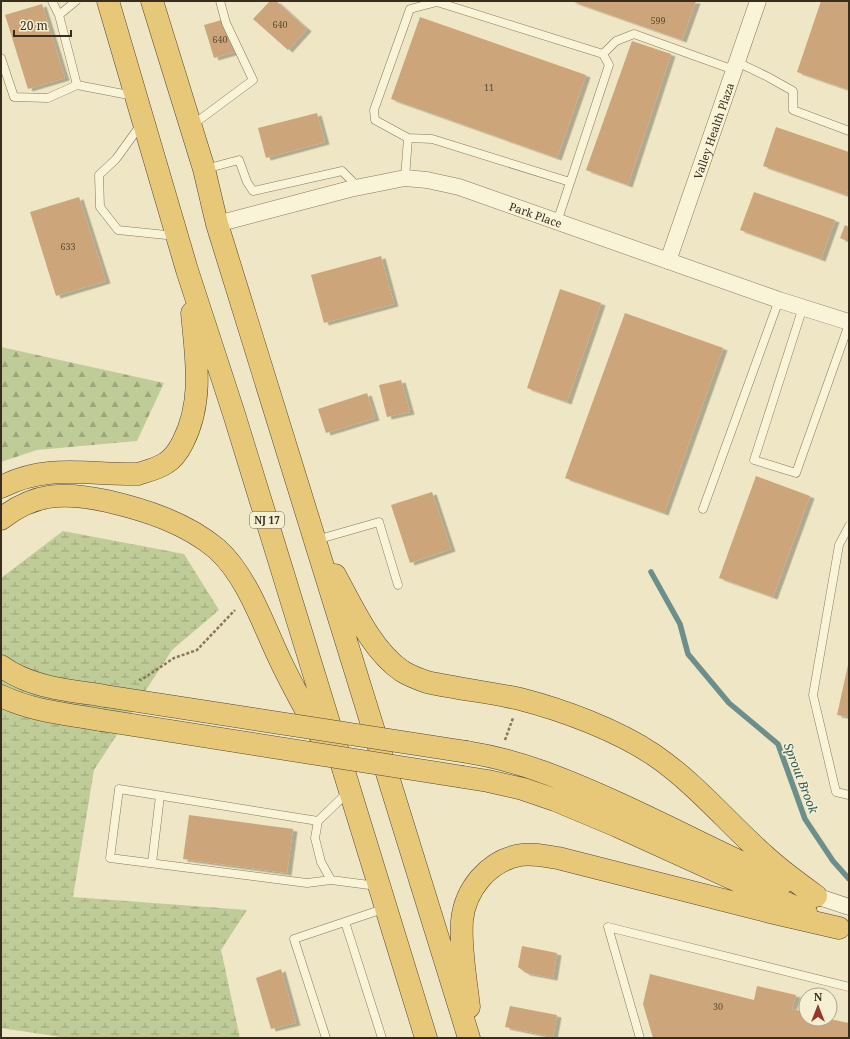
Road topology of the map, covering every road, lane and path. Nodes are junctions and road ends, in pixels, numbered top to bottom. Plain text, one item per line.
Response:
1 (52, 1) edge
2 (76, 1) edge
3 (108, 1) edge
4 (152, 1) edge
5 (220, 1) edge
6 (758, 1) edge
7 (58, 16) junction
8 (603, 54) junction
9 (1, 58) edge
10 (736, 66) junction
11 (77, 86) junction
12 (136, 97) junction
13 (144, 121) junction
14 (191, 126) junction
15 (849, 131) edge
16 (408, 138) junction
17 (204, 169) junction
18 (404, 178) junction
19 (570, 182) junction
20 (358, 187) junction
21 (557, 222) junction
22 (217, 224) junction
23 (177, 236) junction
24 (668, 261) junction
25 (187, 270) junction
26 (779, 300) junction
27 (803, 307) junction
28 (849, 323) edge
29 (1, 487) edge
30 (703, 509) dead end
31 (1, 518) edge
32 (849, 526) edge
33 (315, 541) junction
34 (398, 585) dead end
35 (237, 608) dead end
36 (1, 666) edge
37 (141, 680) dead end
38 (1, 696) edge
39 (513, 717) dead end
40 (503, 746) dead end
41 (349, 787) junction
42 (849, 795) edge
43 (160, 796) junction
44 (318, 821) junction
45 (152, 863) junction
46 (331, 880) junction
47 (380, 886) junction
48 (833, 902) edge
49 (386, 908) junction
50 (345, 922) junction
51 (844, 930) edge
52 (849, 987) edge
53 (326, 1038) edge
54 (382, 1038) edge
55 (426, 1038) edge
56 (470, 1038) edge
57 (640, 1038) edge

1 - 7 lane
2 - 7 lane
3 - 12 highway, NJ 17
4 - 14 highway
5 - 14 lane
6 - 10 street, Valley Health Plaza
7 - 11 lane
8 - 10 lane
8 - 16 lane
8 - 19 lane
9 - 11 lane
10 - 15 lane
10 - 24 street, Valley Health Plaza
11 - 12 lane
12 - 13 highway, NJ 17
13 - 23 highway, NJ 17
13 - 23 lane
14 - 17 highway
16 - 18 lane
16 - 19 lane
17 - 20 lane
17 - 22 highway
18 - 20 street, Park Place
18 - 21 street, Park Place
19 - 21 lane
20 - 22 street, Park Place
21 - 24 street, Park Place
22 - 33 highway
23 - 25 highway, NJ 17
24 - 26 street, Park Place
25 - 29 highway
25 - 41 highway, NJ 17
26 - 27 street, Park Place
26 - 30 lane
27 - 28 street, Park Place
27 - 28 lane
31 - 41 highway
32 - 42 lane
33 - 34 lane
33 - 48 highway
33 - 56 highway
35 - 37 path
36 - 48 highway, bridge
38 - 51 highway, bridge
39 - 40 path
41 - 44 lane
41 - 47 highway, NJ 17
43 - 44 lane
43 - 45 lane
43 - 45 lane
44 - 46 lane
45 - 46 lane
46 - 47 lane
47 - 49 highway, NJ 17
49 - 50 lane
49 - 55 highway, NJ 17
50 - 53 lane
50 - 54 lane
51 - 56 highway
52 - 57 lane

